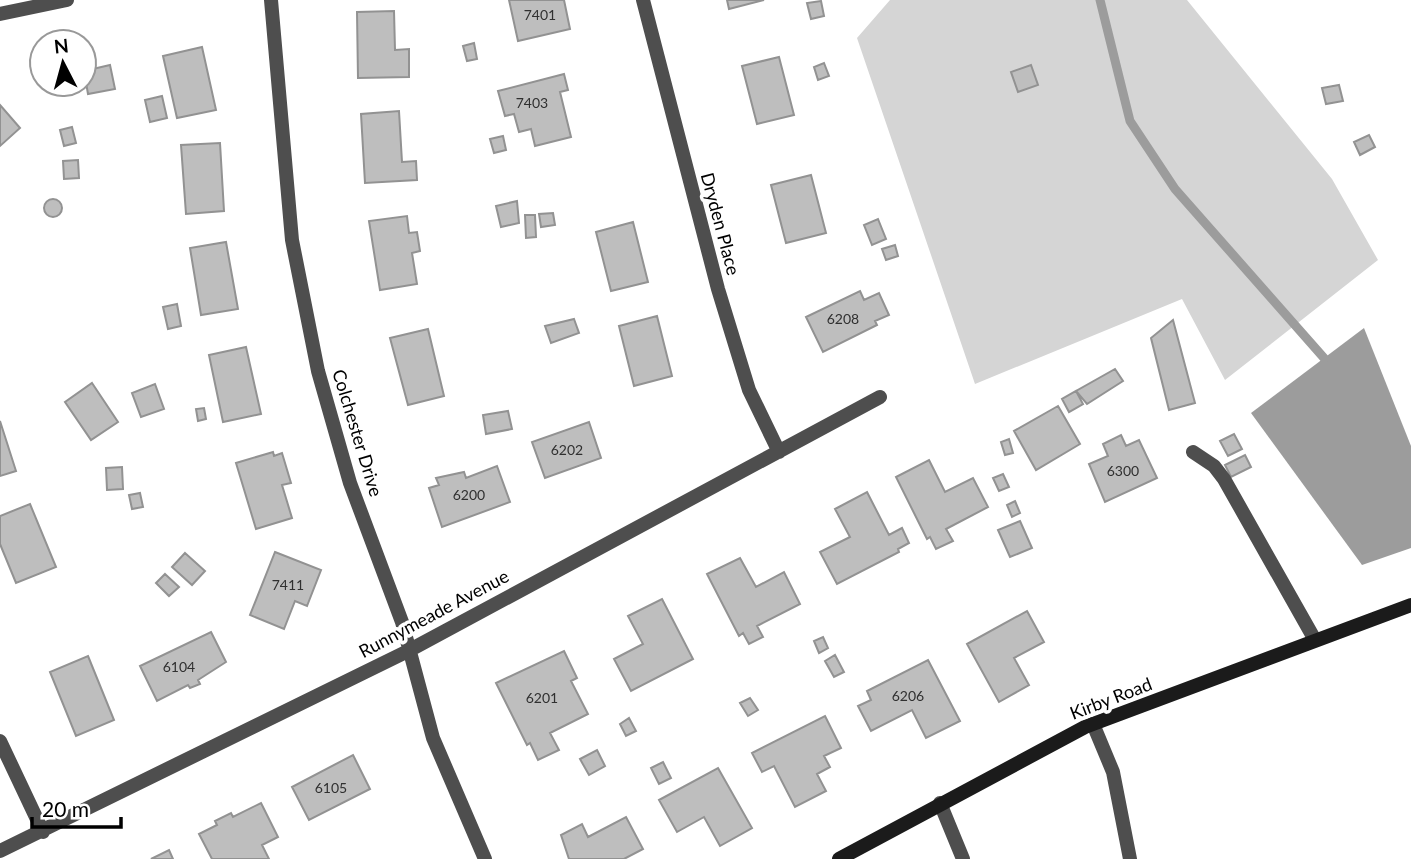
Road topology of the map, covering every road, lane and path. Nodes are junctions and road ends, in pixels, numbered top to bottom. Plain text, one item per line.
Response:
1 (67, 0) edge
2 (271, 0) edge
3 (643, 0) edge
4 (5, 9) edge
5 (880, 397) dead end
6 (779, 452) junction
7 (1193, 452) dead end
8 (1411, 605) edge
9 (1315, 640) junction
10 (408, 651) junction
11 (1093, 724) junction
12 (0, 741) edge
13 (940, 803) junction
14 (43, 832) junction
15 (0, 851) edge
16 (485, 859) edge
17 (839, 859) edge
18 (963, 859) edge
19 (1130, 859) edge

1 - 4 street
2 - 10 street, Colchester Drive
3 - 6 street, Dryden Place
5 - 6 street, Runnymeade Avenue
6 - 10 street, Runnymeade Avenue
7 - 9 street
8 - 9 main road, Kirby Road
9 - 11 main road, Kirby Road
10 - 14 street, Runnymeade Avenue
10 - 16 street, Colchester Drive
11 - 13 main road, Kirby Road
11 - 19 street
12 - 14 street
13 - 17 main road, Kirby Road
13 - 18 street
14 - 15 street, Runnymeade Avenue

